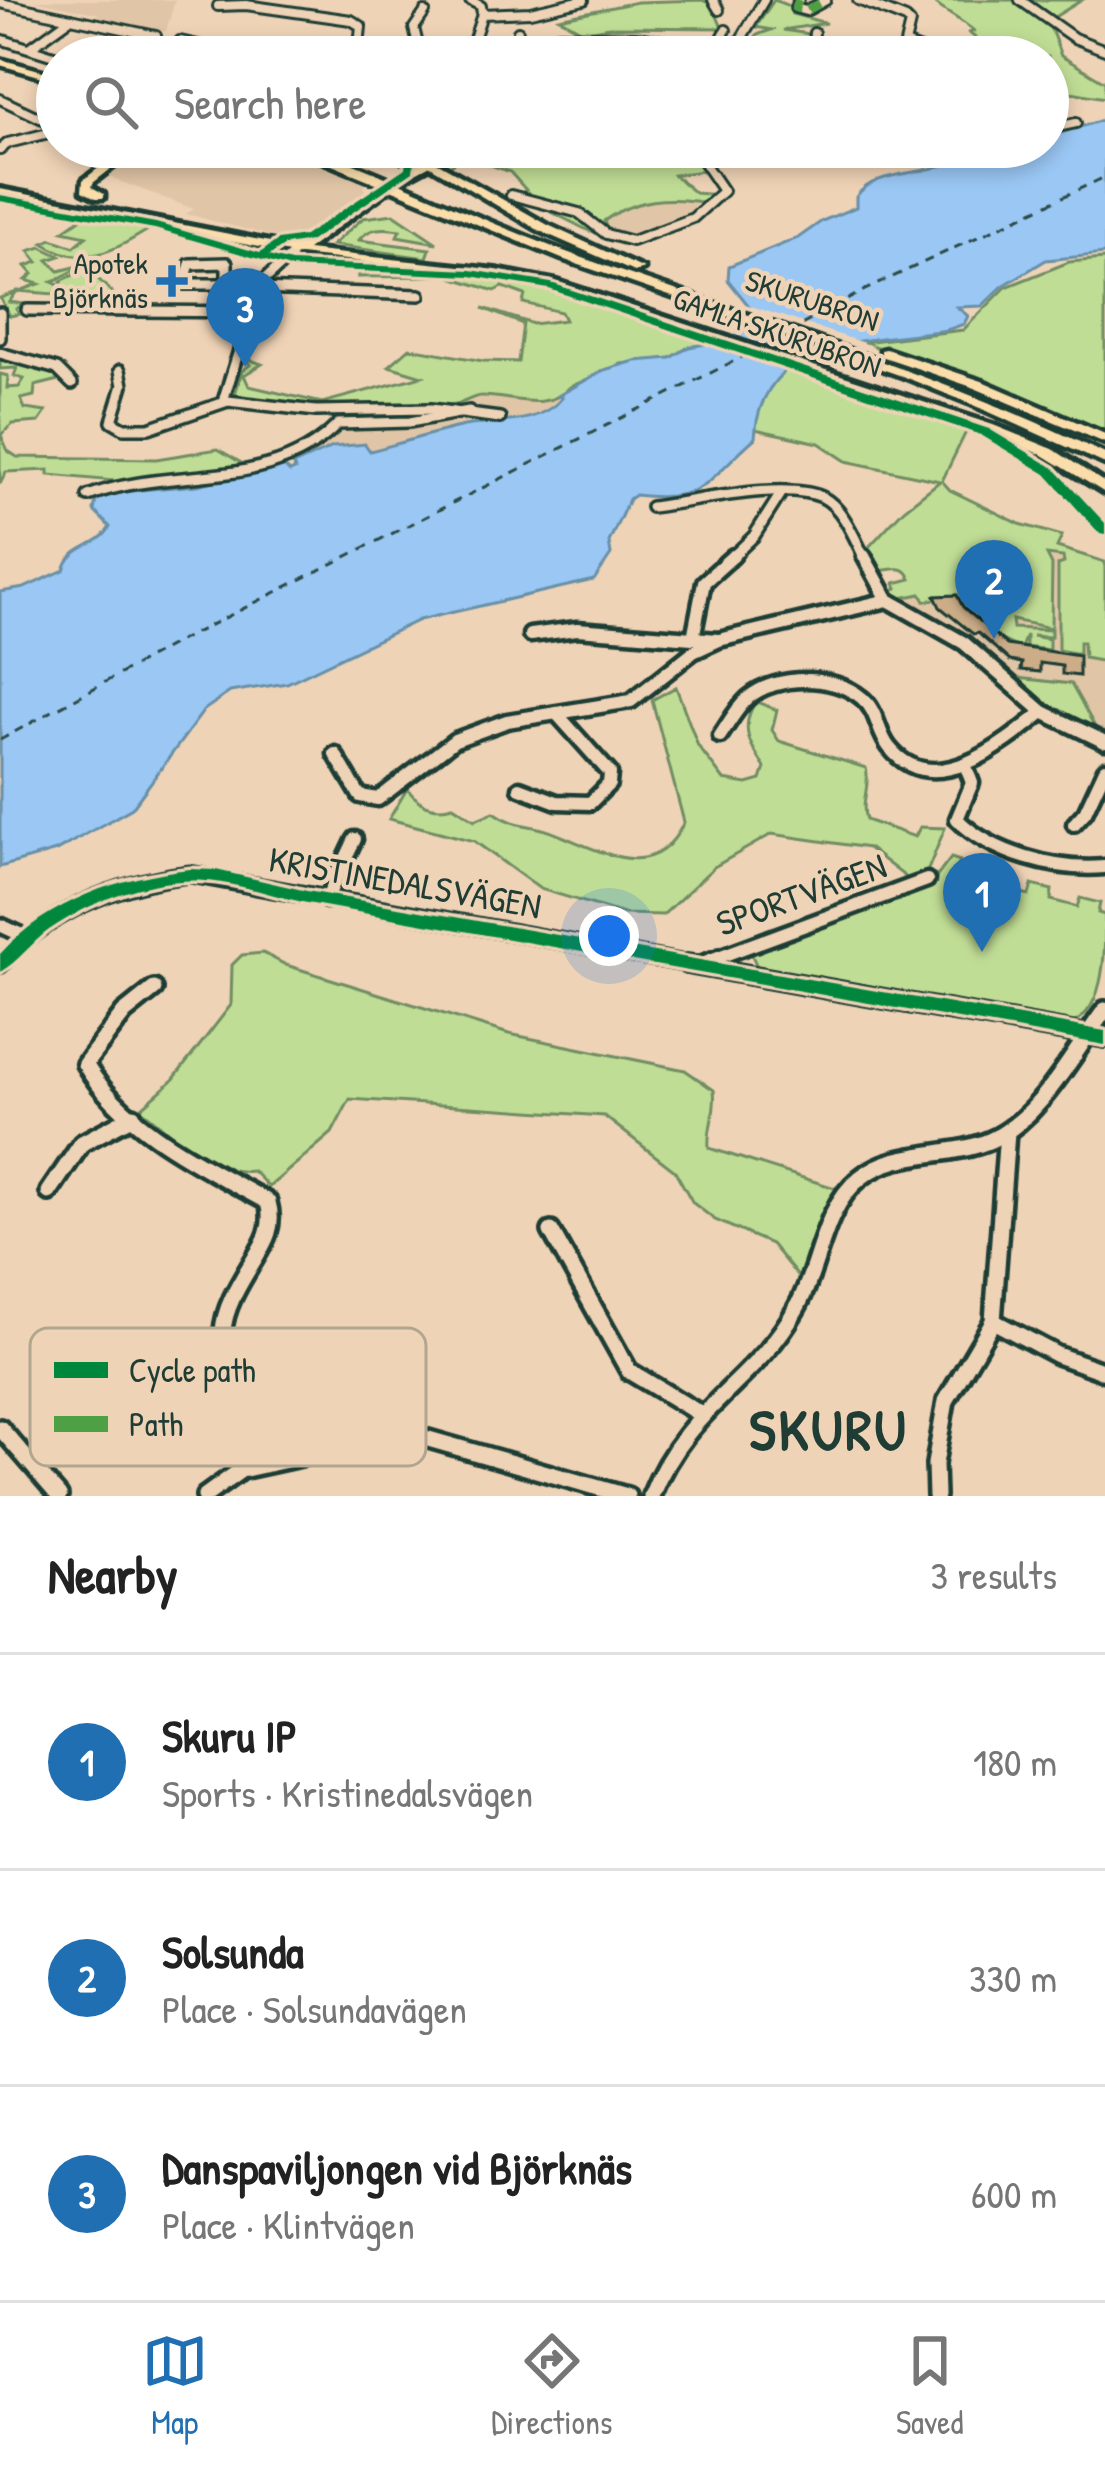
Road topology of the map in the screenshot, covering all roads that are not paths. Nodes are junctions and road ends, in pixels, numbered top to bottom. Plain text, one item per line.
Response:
1 (469, 0) edge
2 (506, 0) edge
3 (584, 0) edge
4 (712, 0) edge
5 (764, 0) edge
6 (799, 0) edge
7 (826, 0) edge
8 (858, 0) edge
9 (1020, 0) edge
10 (0, 3) edge
11 (218, 6) dead end
12 (719, 10) dead end
13 (424, 12) dead end
14 (520, 13) junction
15 (482, 14) junction
16 (70, 18) junction
17 (726, 30) dead end
18 (518, 31) dead end
19 (814, 33) dead end
20 (559, 35) dead end
21 (46, 36) edge
22 (157, 36) dead end
23 (360, 36) edge
24 (416, 36) edge
25 (475, 36) edge
26 (518, 36) edge
27 (585, 36) edge
28 (723, 36) edge
29 (743, 36) edge
30 (813, 36) edge
31 (907, 36) edge
32 (1074, 38) junction
33 (0, 39) edge
34 (36, 43) edge
35 (31, 47) junction
36 (36, 49) edge
37 (1105, 50) edge
38 (0, 58) edge
39 (1105, 59) edge
40 (36, 68) edge
41 (0, 99) edge
42 (36, 118) edge
43 (1076, 124) dead end
44 (1069, 125) edge
45 (36, 135) edge
46 (0, 150) edge
47 (106, 168) edge
48 (355, 168) edge
49 (373, 168) edge
50 (420, 168) edge
51 (448, 168) edge
52 (707, 168) edge
53 (407, 176) tunnel mouth
54 (389, 189) tunnel mouth
55 (0, 192) edge
56 (511, 195) dead end
57 (21, 196) junction
58 (105, 199) junction
59 (90, 209) junction
60 (140, 218) junction
61 (298, 254) junction
62 (594, 258) junction
63 (226, 284) junction
64 (260, 286) junction
65 (420, 295) dead end
66 (27, 310) dead end
67 (252, 312) junction
68 (0, 313) edge
69 (0, 338) edge
70 (0, 353) edge
71 (878, 356) junction
72 (120, 370) dead end
73 (72, 384) dead end
74 (223, 401) junction
75 (471, 410) junction
76 (1002, 411) junction
77 (500, 418) dead end
78 (1105, 443) edge
79 (1105, 460) edge
80 (1105, 472) edge
81 (1105, 489) edge
82 (782, 492) junction
83 (88, 496) dead end
84 (651, 507) dead end
85 (889, 599) junction
86 (530, 635) dead end
87 (693, 638) junction
88 (719, 640) junction
89 (1043, 712) junction
90 (557, 714) junction
91 (720, 736) dead end
92 (1105, 742) edge
93 (334, 754) dead end
94 (966, 767) junction
95 (1105, 769) edge
96 (520, 788) dead end
97 (1074, 824) dead end
98 (355, 839) dead end
99 (1104, 867) edge
100 (927, 880) dead end
101 (326, 900) junction
102 (0, 925) edge
103 (26, 937) junction
104 (0, 965) edge
105 (696, 965) junction
106 (154, 989) dead end
107 (1105, 1010) edge
108 (1085, 1034) junction
109 (1105, 1038) edge
110 (133, 1116) junction
111 (1007, 1132) junction
112 (49, 1192) dead end
113 (551, 1231) dead end
114 (993, 1321) junction
115 (224, 1328) edge
116 (1105, 1372) edge
117 (697, 1412) junction
118 (0, 1428) edge
119 (426, 1438) edge
120 (30, 1463) edge
121 (33, 1466) edge
122 (259, 1466) edge
123 (59, 1496) edge
124 (205, 1496) edge
125 (626, 1496) edge
126 (651, 1496) edge
127 (936, 1496) edge

1 - 15 street
2 - 14 street
3 - 14 street
4 - 12 street
5 - 29 street
6 - 7 street
8 - 31 street
9 - 32 street
10 - 16 street
11 - 23 street
13 - 24 street
14 - 15 street
15 - 25 street
16 - 21 street
16 - 22 street
17 - 28 street
18 - 26 street
19 - 30 street
20 - 27 street
32 - 37 street
32 - 39 street
33 - 35 street
34 - 35 street
35 - 36 street
38 - 40 highway
41 - 42 street
43 - 44 street
45 - 46 street
47 - 58 highway
48 - 62 highway
49 - 62 highway
50 - 53 main road
51 - 62 highway
52 - 56 street
54 - 61 main road
55 - 57 main road
57 - 58 main road
57 - 59 main road, GAMLA SKURUBRON
58 - 59 main road
58 - 60 main road
59 - 60 main road, GAMLA SKURUBRON
60 - 61 main road, GAMLA SKURUBRON
61 - 64 street
61 - 76 main road, GAMLA SKURUBRON
62 - 71 highway, SKURUBRON
62 - 71 highway, SKURUBRON
63 - 63 street
63 - 64 street
64 - 65 street
64 - 67 street
66 - 67 street
67 - 74 street
68 - 69 street
70 - 73 street
71 - 76 highway
72 - 74 street
74 - 75 street
75 - 77 street
75 - 83 street
76 - 78 highway
76 - 79 highway
76 - 80 highway
76 - 81 main road, GAMLA SKURUBRON
82 - 84 street
82 - 85 street
82 - 87 street
85 - 88 street
85 - 89 street
86 - 87 street
87 - 88 street
88 - 90 street
89 - 92 street
89 - 94 street
90 - 93 street
90 - 96 street
91 - 94 street
94 - 99 street
95 - 97 street
98 - 101 street
100 - 105 street, SPORTVÄGEN
101 - 103 street, KRISTINEDALSVÄGEN
101 - 105 street, KRISTINEDALSVÄGEN
102 - 103 street
103 - 104 street, KRISTINEDALSVÄGEN
105 - 108 street, KRISTINEDALSVÄGEN
106 - 110 street
107 - 108 street
108 - 109 street, KRISTINEDALSVÄGEN
108 - 111 street
110 - 112 street
110 - 115 street
111 - 114 street
111 - 117 street
113 - 117 street
114 - 116 street
114 - 127 street
117 - 126 street
118 - 120 street
119 - 125 street
121 - 123 street
122 - 124 street

